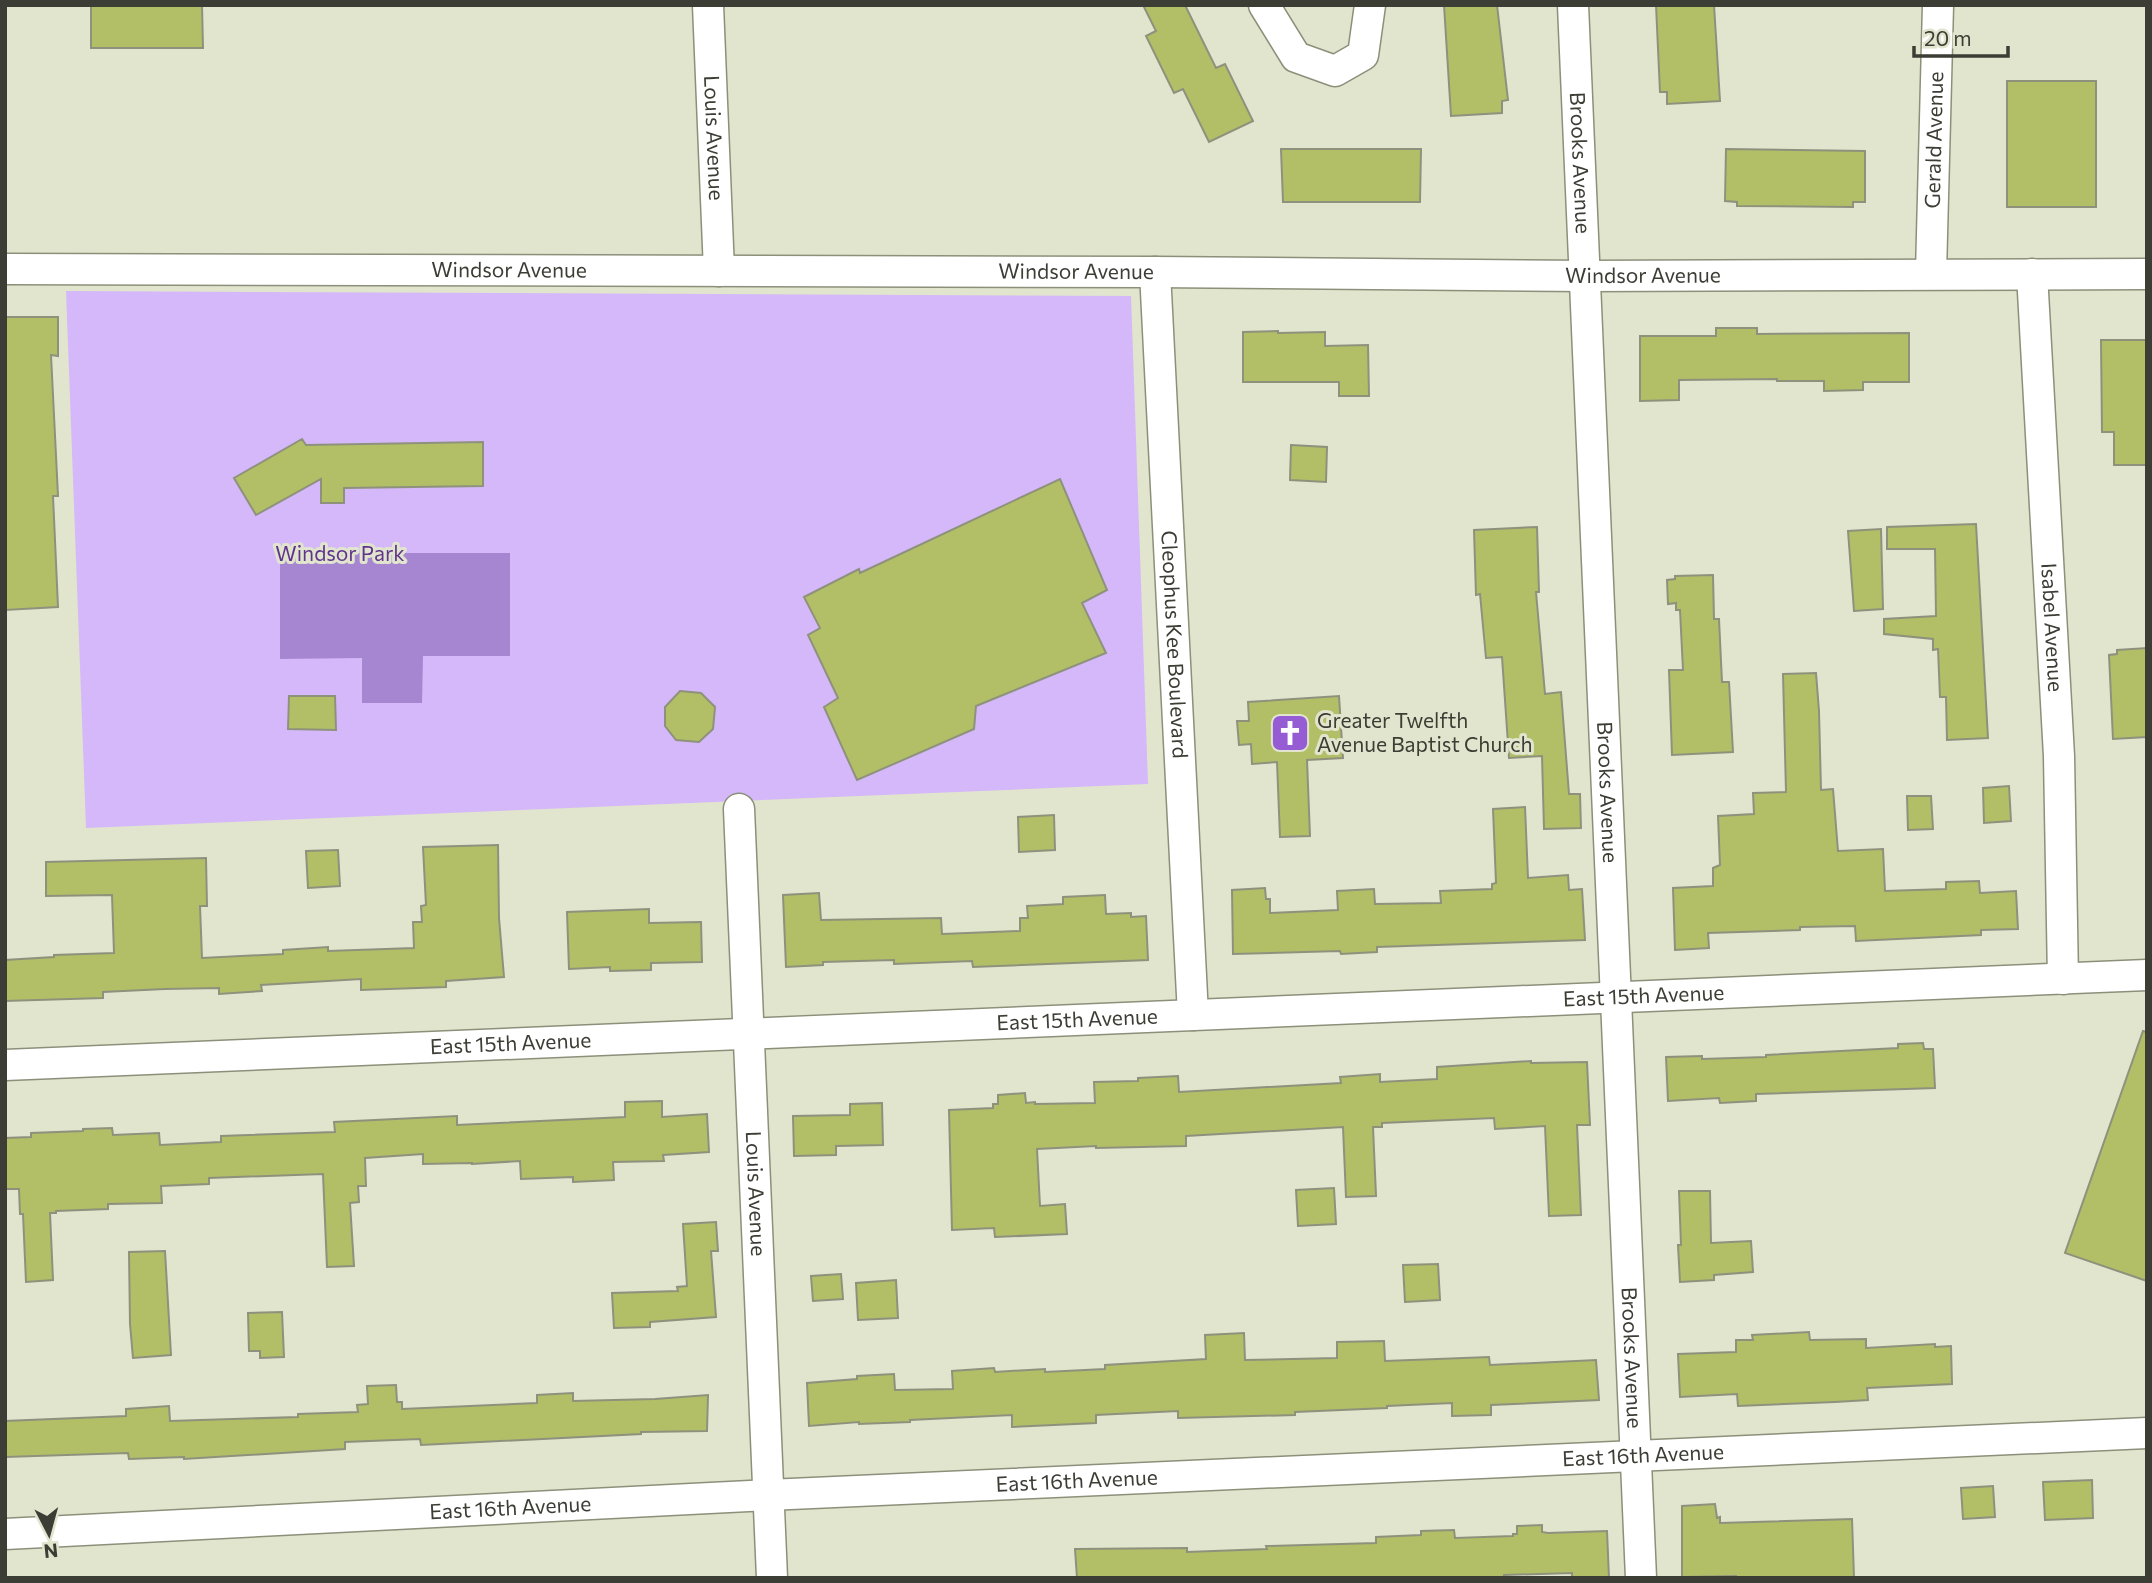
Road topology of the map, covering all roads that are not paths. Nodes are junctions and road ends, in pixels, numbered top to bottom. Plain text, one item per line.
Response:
1 (708, 5) edge
2 (1264, 5) edge
3 (1370, 5) edge
4 (1573, 5) edge
5 (1938, 5) edge
6 (5, 269) edge
7 (719, 271) junction
8 (1155, 272) junction
9 (1931, 273) junction
10 (2032, 274) junction
11 (2147, 274) edge
12 (1585, 276) junction
13 (738, 809) dead end
14 (2147, 975) edge
15 (2063, 979) junction
16 (1616, 997) junction
17 (1193, 1015) junction
18 (748, 1034) junction
19 (5, 1065) edge
20 (2147, 1433) edge
21 (1636, 1456) junction
22 (768, 1495) junction
23 (5, 1534) edge
24 (772, 1578) edge
25 (1641, 1578) edge

1 - 7 street, Louis Avenue
2 - 3 street
4 - 12 street, Brooks Avenue
5 - 9 street, Gerald Avenue
6 - 7 street, Windsor Avenue
7 - 8 street, Windsor Avenue
8 - 12 street, Windsor Avenue
8 - 17 street, Cleophus Kee Boulevard
9 - 10 street, Windsor Avenue
9 - 12 street, Windsor Avenue
10 - 11 street, Windsor Avenue
10 - 15 street, Isabel Avenue
12 - 16 street, Brooks Avenue
13 - 18 street, Louis Avenue
14 - 15 street, East 15th Avenue
15 - 16 street, East 15th Avenue
16 - 17 street, East 15th Avenue
16 - 21 street, Brooks Avenue
17 - 18 street, East 15th Avenue
18 - 19 street, East 15th Avenue
18 - 22 street, Louis Avenue
20 - 21 street, East 16th Avenue
21 - 22 street, East 16th Avenue
21 - 25 street, Brooks Avenue
22 - 23 street, East 16th Avenue
22 - 24 street, Louis Avenue

